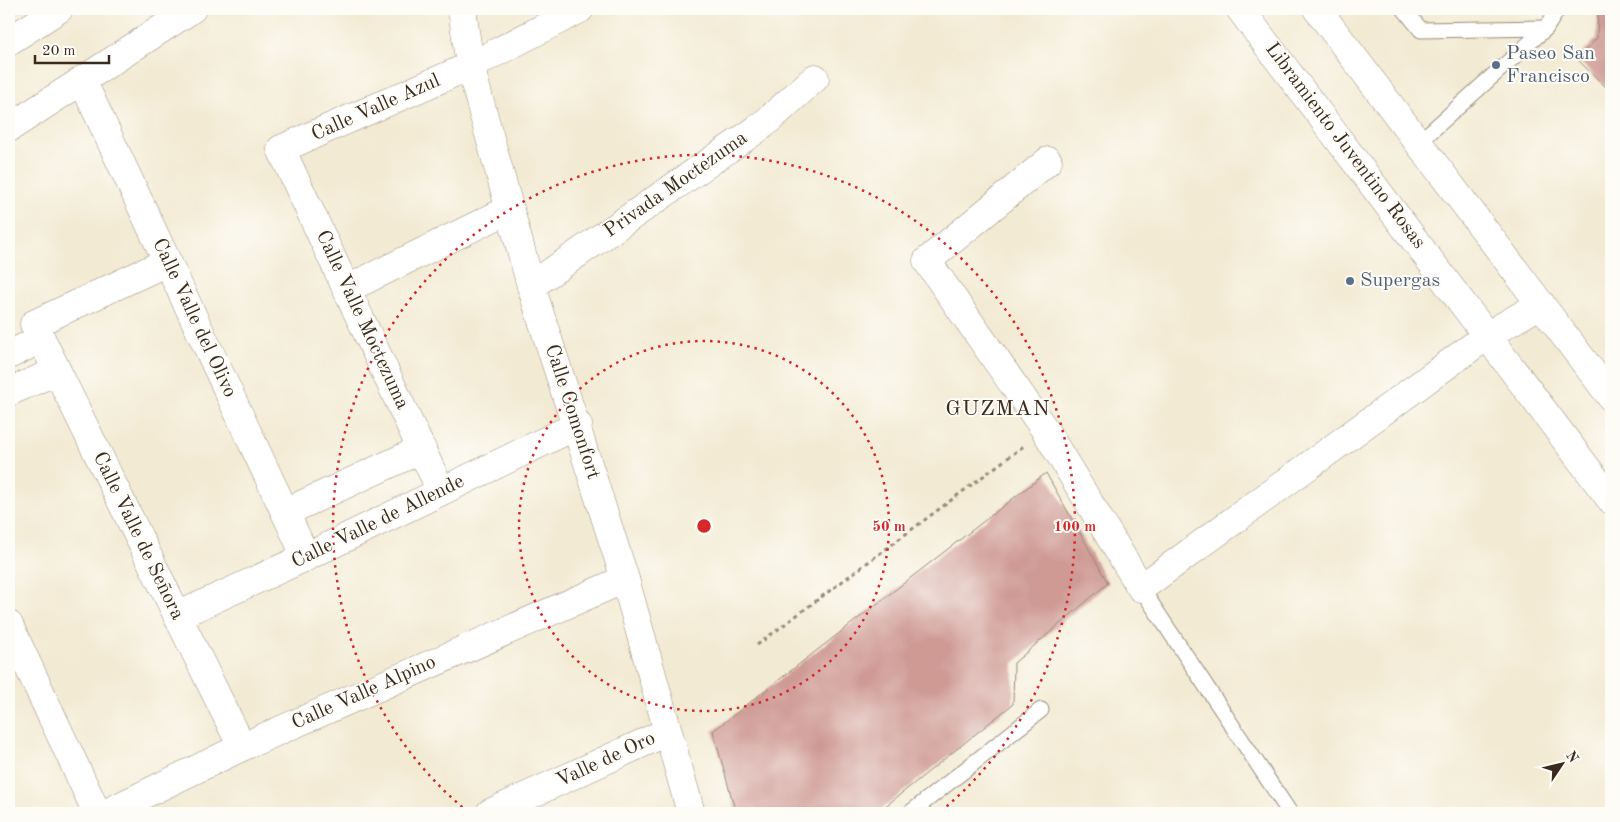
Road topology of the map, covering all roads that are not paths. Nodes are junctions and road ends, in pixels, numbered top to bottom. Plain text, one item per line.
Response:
1 (59, 9) edge
2 (192, 9) edge
3 (462, 9) edge
4 (580, 9) edge
5 (1240, 9) edge
6 (1317, 9) edge
7 (1404, 9) edge
8 (1558, 9) edge
9 (1546, 28) junction
10 (9, 41) edge
11 (470, 66) junction
12 (815, 78) dead end
13 (82, 80) junction
14 (9, 128) edge
15 (1418, 143) junction
16 (281, 149) joint
17 (1048, 161) dead end
18 (510, 209) junction
19 (167, 262) junction
20 (531, 286) junction
21 (347, 289) junction
22 (1541, 304) junction
23 (38, 332) junction
24 (1488, 335) junction
25 (9, 355) edge
26 (57, 371) junction
27 (9, 392) edge
28 (1611, 397) edge
29 (578, 426) junction
30 (422, 449) junction
31 (441, 491) junction
32 (1611, 500) edge
33 (286, 512) junction
34 (306, 558) junction
35 (625, 579) junction
36 (1141, 588) junction
37 (177, 616) junction
38 (9, 624) edge
39 (1041, 710) dead end
40 (667, 732) junction
41 (242, 747) junction
42 (97, 813) edge
43 (106, 813) edge
44 (490, 813) edge
45 (691, 813) edge
46 (910, 813) edge
47 (1290, 813) edge

1 - 10 street
2 - 13 street
3 - 11 street, Calle Comonfort
4 - 11 street, Calle Valle Azul
5 - 24 street, Libramiento Juventino Rosas
6 - 15 street
7 - 9 lane
8 - 9 lane
9 - 15 lane
11 - 16 street, Calle Valle Azul
11 - 18 street, Calle Comonfort
12 - 20 street, Privada Moctezuma
13 - 14 street
13 - 19 street, Calle Valle del Olivo
15 - 22 street
16 - 21 street, Calle Valle Moctezuma
17 - 36 street
18 - 20 street, Calle Comonfort
18 - 21 street
19 - 23 street
19 - 33 street, Calle Valle del Olivo
20 - 29 street, Calle Comonfort
21 - 30 street, Calle Valle Moctezuma
22 - 24 street
22 - 28 street
23 - 25 street
23 - 26 street, Calle Valle de Señora
24 - 32 street, Libramiento Juventino Rosas
24 - 36 street
26 - 27 street
26 - 37 street, Calle Valle de Señora
29 - 31 street, Calle Valle de Allende
29 - 35 street, Calle Comonfort
30 - 31 street, Calle Valle Moctezuma
30 - 33 street
31 - 34 street, Calle Valle de Allende
33 - 34 street, Calle Valle del Olivo
34 - 37 street, Calle Valle de Allende
35 - 40 street, Calle Comonfort
35 - 41 street, Calle Valle Alpino
36 - 47 lane
37 - 41 street, Calle Valle de Señora
38 - 42 street
39 - 46 lane
40 - 44 street, Valle de Oro
40 - 45 street, Calle Comonfort
41 - 43 street, Calle Valle Alpino

